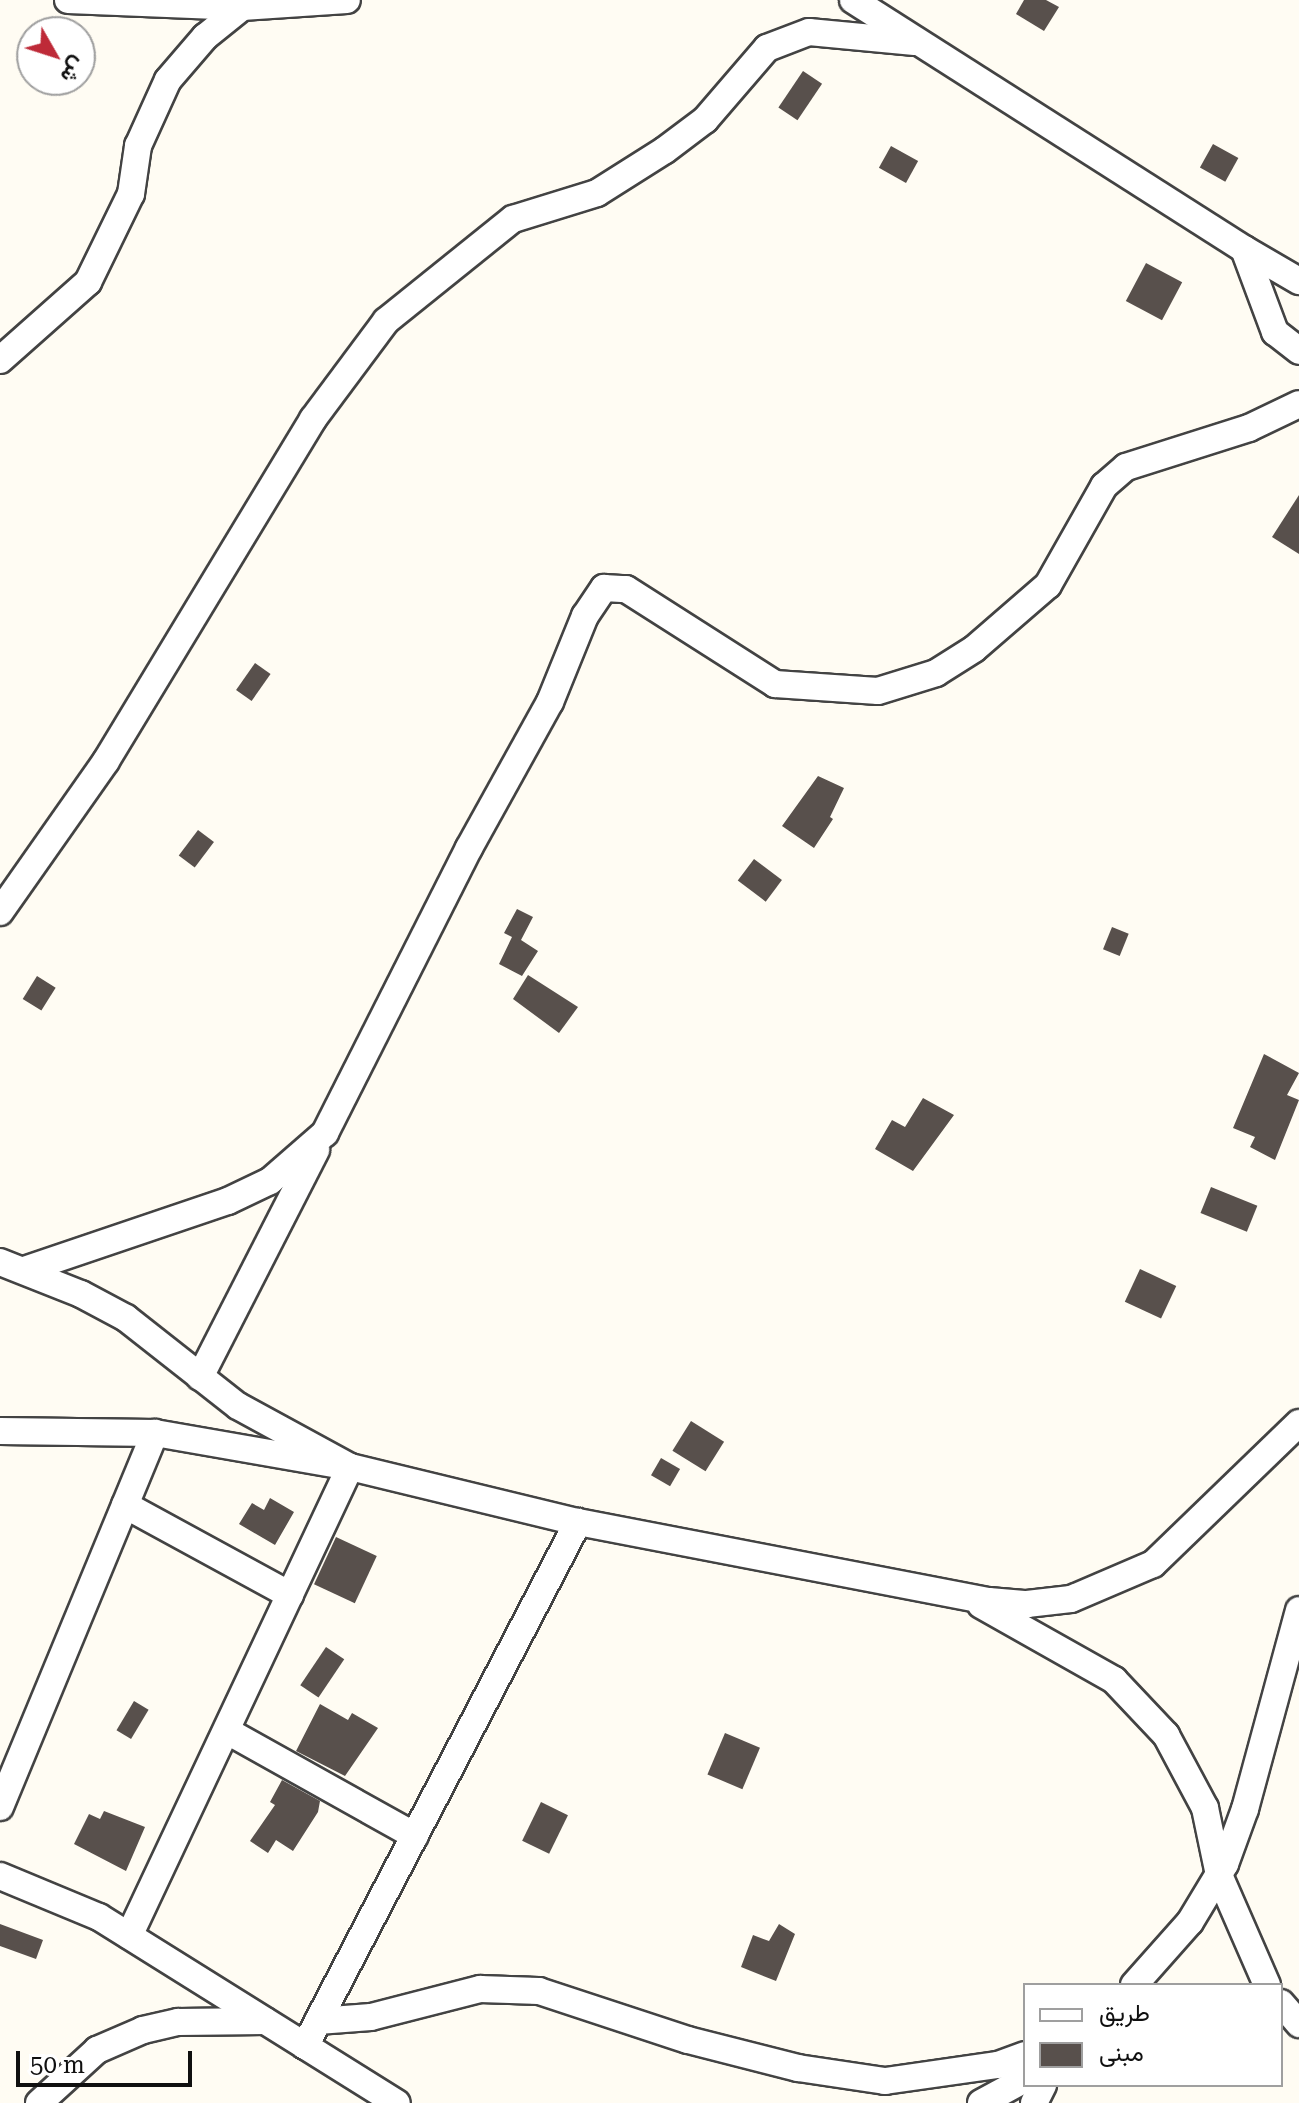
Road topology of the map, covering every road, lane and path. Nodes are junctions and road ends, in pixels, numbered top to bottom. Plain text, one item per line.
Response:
1 (68, 0) edge
2 (347, 0) edge
3 (853, 0) edge
4 (242, 7) junction
5 (915, 42) junction
6 (1244, 249) junction
7 (1299, 281) edge
8 (1299, 351) edge
9 (0, 360) edge
10 (1299, 404) edge
11 (0, 912) edge
12 (325, 1133) junction
13 (0, 1262) edge
14 (27, 1269) junction
15 (200, 1377) junction
16 (1299, 1423) edge
17 (0, 1431) edge
18 (155, 1433) junction
19 (350, 1467) junction
20 (125, 1505) junction
21 (578, 1522) junction
22 (290, 1595) junction
23 (964, 1596) junction
24 (1299, 1610) edge
25 (229, 1732) junction
26 (0, 1807) edge
27 (415, 1836) junction
28 (1219, 1875) junction
29 (0, 1876) edge
30 (129, 1936) junction
31 (1136, 1983) edge
32 (1266, 1983) edge
33 (265, 2021) junction
34 (318, 2021) junction
35 (305, 2046) junction
36 (1023, 2056) edge
37 (1023, 2080) edge
38 (366, 2095) edge
39 (39, 2103) edge
40 (397, 2103) edge
41 (981, 2103) edge

1 - 4 street
2 - 4 street
3 - 5 street
4 - 9 street
5 - 6 street
5 - 11 street
6 - 7 street
6 - 8 street
10 - 12 street
12 - 14 street
12 - 15 street
13 - 14 street
14 - 15 street
15 - 19 street
16 - 23 street
17 - 18 street
18 - 19 street
18 - 20 street
19 - 21 street
19 - 22 street
20 - 22 street
20 - 26 street
21 - 23 street
21 - 27 street
22 - 25 street
23 - 28 street
24 - 28 street
25 - 27 street
25 - 30 street
27 - 34 street
28 - 31 street
28 - 32 street
29 - 30 street
30 - 33 street
33 - 35 street
33 - 39 street
34 - 35 street
34 - 36 street
35 - 38 street
37 - 41 street
38 - 40 street

